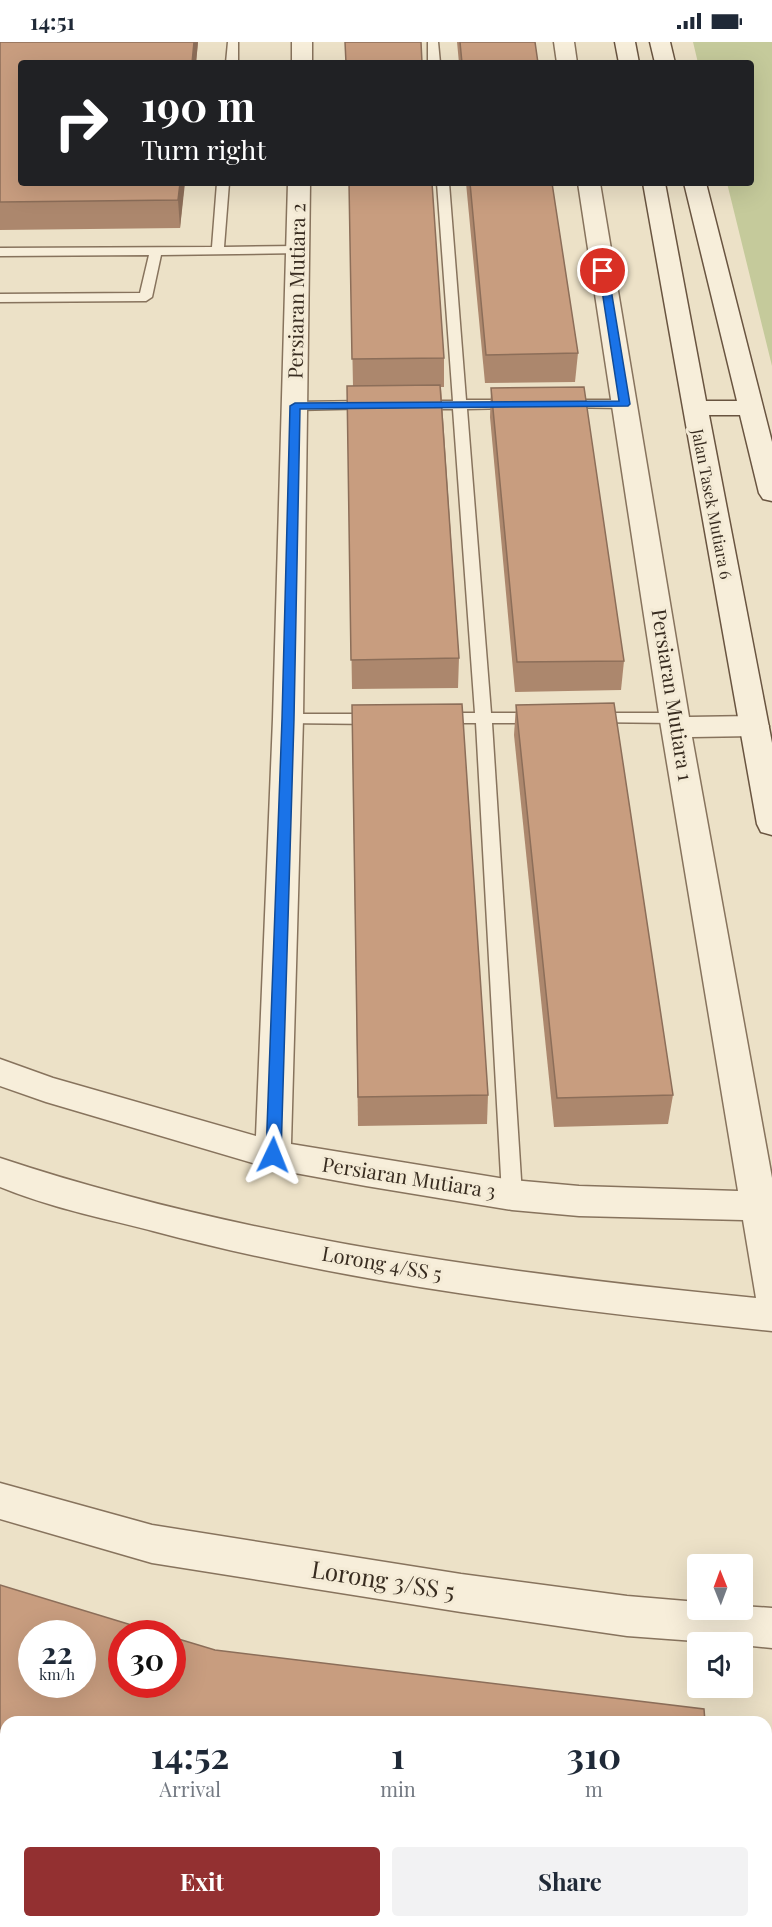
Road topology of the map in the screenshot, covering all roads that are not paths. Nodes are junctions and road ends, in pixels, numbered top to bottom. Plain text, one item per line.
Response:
1 (233, 42) edge
2 (303, 42) edge
3 (433, 42) edge
4 (564, 42) edge
5 (625, 42) edge
6 (660, 42) edge
7 (232, 60) edge
8 (302, 60) edge
9 (434, 60) edge
10 (567, 60) edge
11 (628, 60) edge
12 (664, 60) edge
13 (223, 186) edge
14 (299, 186) edge
15 (443, 186) edge
16 (589, 186) edge
17 (655, 186) edge
18 (696, 186) edge
19 (218, 250) junction
20 (298, 250) junction
21 (156, 251) junction
22 (0, 252) edge
23 (0, 298) edge
24 (461, 404) junction
25 (531, 404) edge
26 (555, 404) edge
27 (624, 404) junction
28 (295, 406) junction
29 (694, 408) junction
30 (752, 408) junction
31 (772, 493) edge
32 (426, 718) edge
33 (484, 718) junction
34 (556, 718) edge
35 (580, 718) edge
36 (288, 719) junction
37 (392, 719) edge
38 (676, 722) junction
39 (754, 726) junction
40 (772, 824) edge
41 (0, 1071) edge
42 (273, 1155) junction
43 (0, 1172) edge
44 (512, 1195) junction
45 (759, 1206) junction
46 (772, 1292) edge
47 (772, 1315) edge
48 (0, 1501) edge
49 (772, 1628) edge

1 - 7 lane
2 - 8 street
3 - 9 lane
4 - 10 street
5 - 11 street
6 - 12 street
13 - 19 lane
14 - 20 street, Persiaran Mutiara 2
15 - 24 lane
16 - 27 street, Persiaran Mutiara 1
17 - 29 street, Jalan Tasek Mutiara 6
18 - 30 street
19 - 20 lane
19 - 21 lane
20 - 28 street, Persiaran Mutiara 2
21 - 22 lane
21 - 23 lane
24 - 25 lane
24 - 28 lane
24 - 33 lane
26 - 27 lane
27 - 38 street, Persiaran Mutiara 1
28 - 36 street, Persiaran Mutiara 2
29 - 30 street
29 - 39 street, Jalan Tasek Mutiara 6
30 - 31 street
32 - 33 lane
33 - 34 lane
33 - 44 lane
35 - 38 lane
36 - 37 lane
36 - 42 street, Persiaran Mutiara 2
38 - 39 street
38 - 45 street, Persiaran Mutiara 1
39 - 40 street, Jalan Tasek Mutiara 6
41 - 42 street, Persiaran Mutiara 3
42 - 44 street, Persiaran Mutiara 3
43 - 47 street, Lorong 4/SS 5
44 - 45 street, Persiaran Mutiara 3
45 - 46 street, Persiaran Mutiara 1
48 - 49 street, Lorong 3/SS 5

